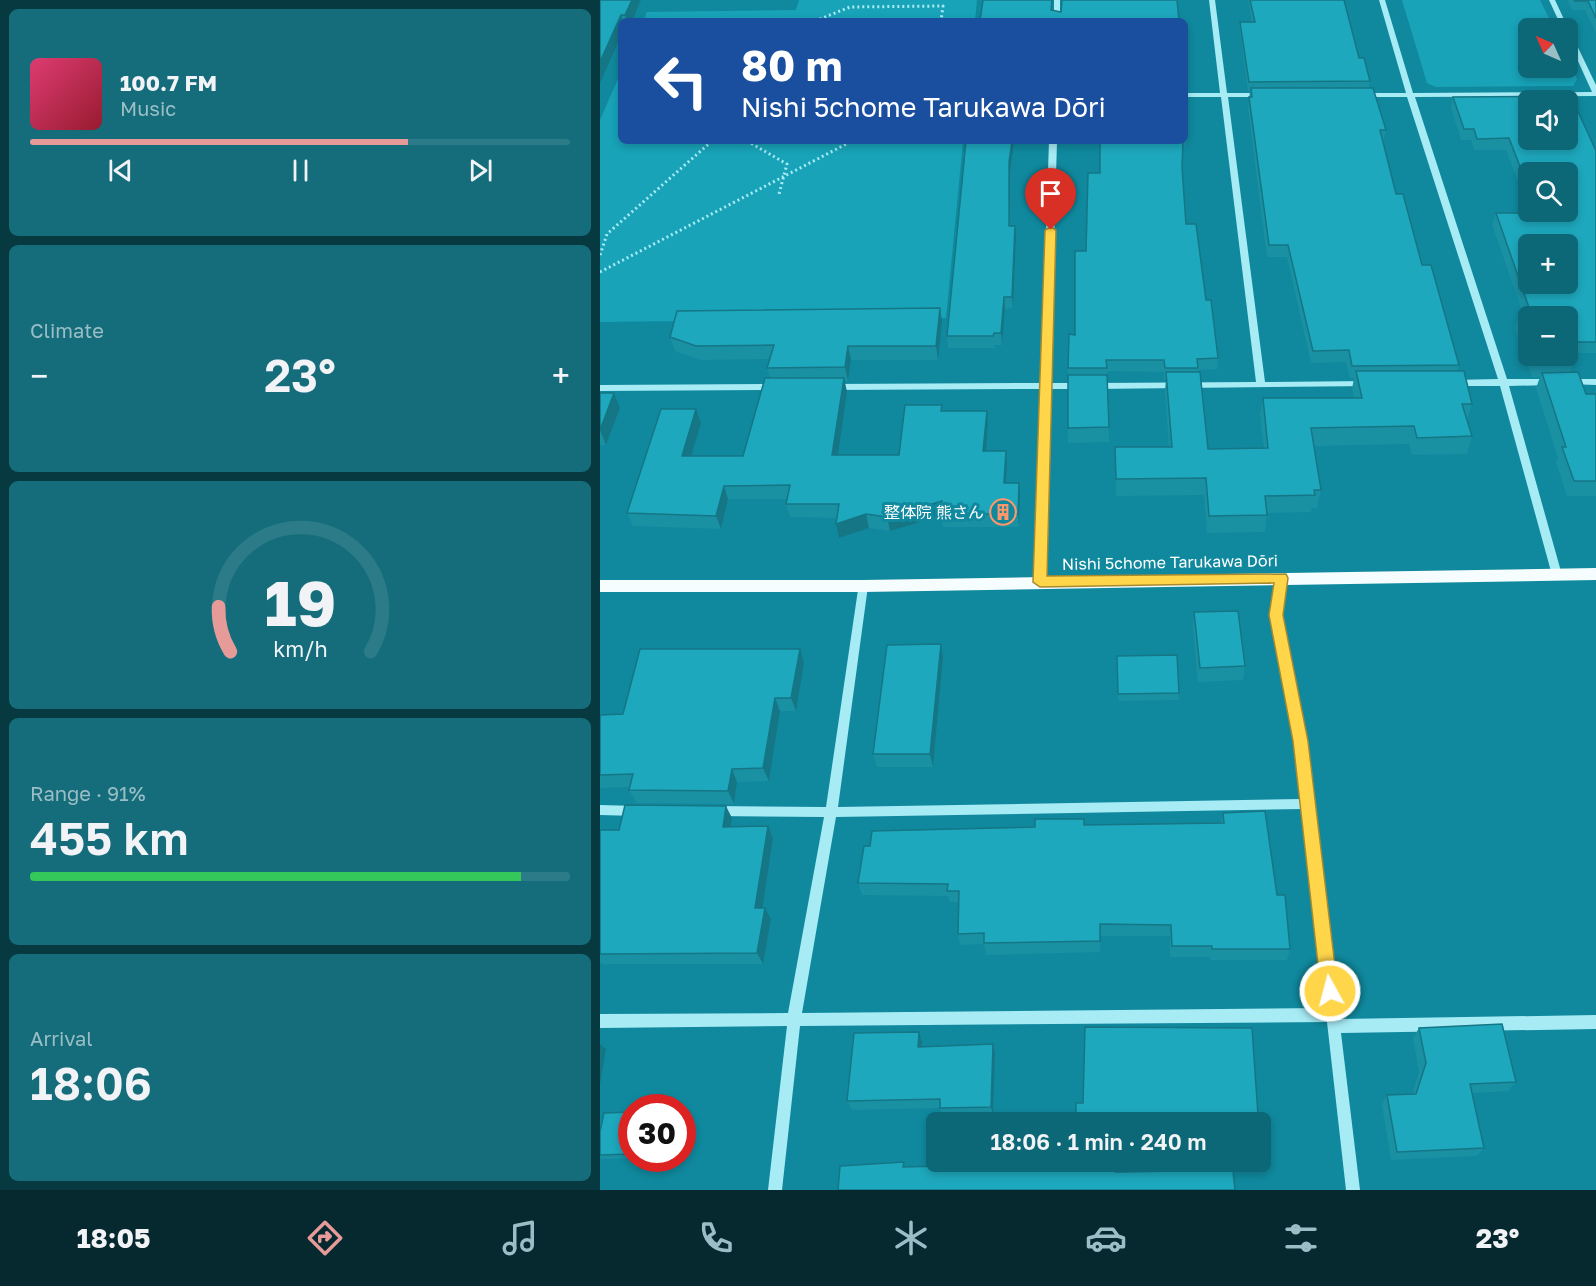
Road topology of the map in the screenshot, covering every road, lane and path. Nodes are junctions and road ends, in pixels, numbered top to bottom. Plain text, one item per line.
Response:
1 (1057, 0) edge
2 (1212, 0) edge
3 (1382, 0) edge
4 (1552, 0) edge
5 (822, 18) edge
6 (942, 18) edge
7 (1057, 18) edge
8 (1561, 18) edge
9 (1578, 54) edge
10 (1596, 93) edge
11 (1352, 94) edge
12 (1410, 94) junction
13 (1188, 95) edge
14 (1224, 95) junction
15 (1270, 95) edge
16 (709, 144) edge
17 (752, 144) edge
18 (846, 144) edge
19 (1053, 144) edge
20 (783, 176) junction
21 (778, 194) dead end
22 (600, 255) edge
23 (600, 272) edge
24 (1596, 382) edge
25 (1446, 383) edge
26 (1504, 383) junction
27 (1376, 384) edge
28 (1261, 385) junction
29 (1046, 386) junction
30 (788, 387) edge
31 (823, 387) edge
32 (600, 388) edge
33 (1596, 574) edge
34 (1557, 575) junction
35 (1281, 578) junction
36 (1040, 582) junction
37 (600, 586) edge
38 (863, 586) junction
39 (1308, 804) junction
40 (600, 810) edge
41 (646, 811) edge
42 (704, 811) edge
43 (831, 812) junction
44 (794, 1019) junction
45 (1333, 1020) junction
46 (600, 1021) edge
47 (1596, 1022) edge
48 (775, 1190) edge
49 (1353, 1190) edge

1 - 7 street
2 - 14 street
3 - 12 street
4 - 8 street
5 - 6 path
9 - 10 street
10 - 12 street
11 - 12 street
12 - 26 street
13 - 14 street
14 - 15 street
14 - 28 street
16 - 22 path
17 - 20 path
18 - 20 path
19 - 29 street
20 - 21 path
20 - 23 path
24 - 26 street
25 - 26 street
26 - 34 street
27 - 28 street
28 - 29 street
29 - 31 street
29 - 36 street
30 - 32 street
33 - 34 main road, Nishi 5chome Tarukawa Dōri
34 - 35 main road, Nishi 5chome Tarukawa Dōri
35 - 36 main road, Nishi 5chome Tarukawa Dōri
35 - 39 street
36 - 38 main road, Nishi 5chome Tarukawa Dōri
37 - 38 main road, Nishi 5chome Tarukawa Dōri
38 - 43 street
39 - 43 street
39 - 45 street
40 - 41 street
42 - 43 street
43 - 44 street
44 - 45 street
44 - 46 street
44 - 48 street
45 - 47 street
45 - 49 street

